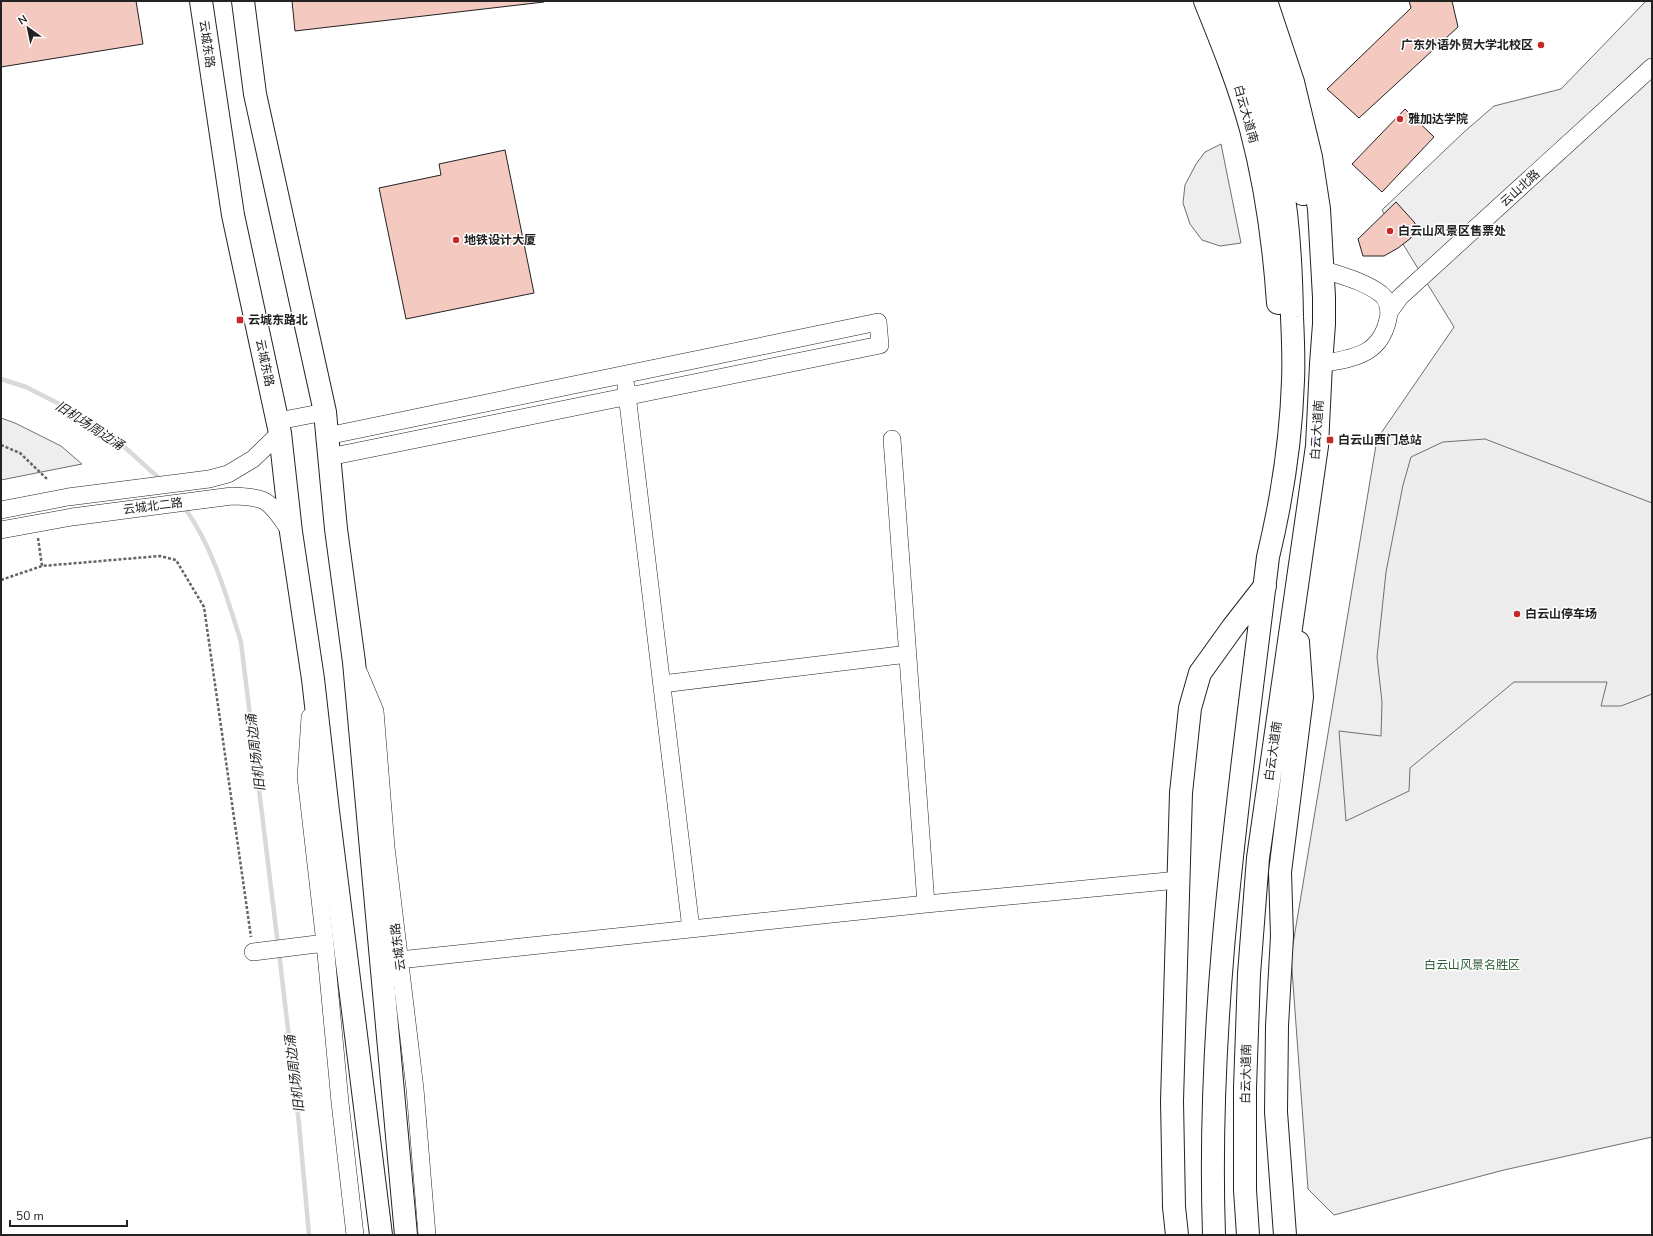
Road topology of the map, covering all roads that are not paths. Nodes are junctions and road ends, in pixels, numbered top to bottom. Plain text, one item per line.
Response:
1 (201, 1) edge
2 (243, 1) edge
3 (1205, 1) edge
4 (1224, 1) edge
5 (1243, 1) edge
6 (1266, 1) edge
7 (1652, 67) edge
8 (1322, 269) junction
9 (1390, 311) junction
10 (1321, 364) junction
11 (1293, 373) junction
12 (624, 374) junction
13 (627, 397) junction
14 (325, 412) junction
15 (279, 427) junction
16 (892, 439) dead end
17 (328, 447) junction
18 (68, 497) junction
19 (1, 510) edge
20 (72, 517) junction
21 (1, 530) edge
22 (291, 532) junction
23 (1265, 586) junction
24 (1296, 598) junction
25 (908, 654) junction
26 (354, 662) junction
27 (314, 679) junction
28 (662, 684) junction
29 (1178, 880) junction
30 (926, 904) junction
31 (691, 928) junction
32 (325, 944) junction
33 (253, 952) road end
34 (399, 960) junction
35 (355, 1235) edge
36 (381, 1235) edge
37 (406, 1235) edge
38 (427, 1235) edge
39 (1177, 1235) edge
40 (1214, 1235) edge
41 (1248, 1235) edge
42 (1284, 1235) edge

1 - 15 main road, 云城东路
2 - 14 main road, 云城东路
3 - 11 main road, 白云大道南
4 - 11 main road, 白云大道南
5 - 8 main road, 白云大道南
6 - 8 main road, 白云大道南
7 - 9 street, 云山北路
8 - 9 street
8 - 10 main road, 白云大道南
9 - 10 street
10 - 24 main road, 白云大道南
11 - 23 main road, 白云大道南
12 - 13 street
12 - 13 street
12 - 17 street
13 - 17 street
13 - 28 street
14 - 15 street
14 - 17 main road, 云城东路
15 - 18 street, 云城北二路
15 - 22 main road, 云城东路
16 - 25 street
17 - 26 main road, 云城东路
18 - 19 street, 云城北二路
18 - 20 street
20 - 21 street, 云城北二路
20 - 22 street, 云城北二路
22 - 27 main road, 云城东路
23 - 29 main road
23 - 40 main road, 白云大道南
24 - 41 main road, 白云大道南
24 - 42 main road
25 - 28 street
25 - 30 street
26 - 34 street, 云城东路
26 - 37 main road, 云城东路
27 - 32 street, 云城东路
27 - 36 main road, 云城东路
28 - 31 street
29 - 30 street
29 - 39 main road
30 - 31 street
31 - 34 street
32 - 33 street
32 - 35 street, 云城东路
34 - 38 street, 云城东路

